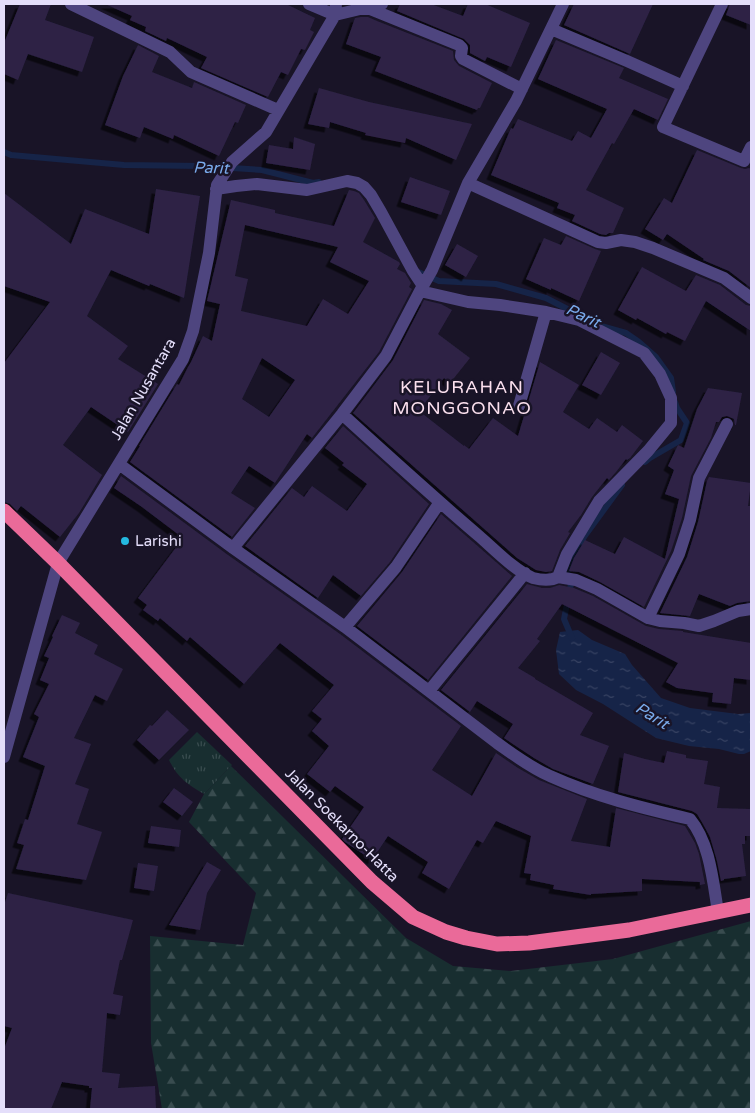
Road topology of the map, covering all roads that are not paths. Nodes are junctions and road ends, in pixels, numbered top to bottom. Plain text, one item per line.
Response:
1 (71, 4) edge
2 (309, 4) edge
3 (563, 4) edge
4 (722, 4) edge
5 (376, 6) edge
6 (336, 9) edge
7 (551, 29) junction
8 (682, 86) junction
9 (522, 88) junction
10 (278, 110) junction
11 (751, 147) edge
12 (468, 183) junction
13 (216, 187) junction
14 (422, 287) junction
15 (751, 298) edge
16 (546, 312) junction
17 (519, 406) dead end
18 (342, 414) junction
19 (726, 424) dead end
20 (119, 464) junction
21 (440, 502) junction
22 (4, 511) edge
23 (233, 548) junction
24 (58, 564) junction
25 (525, 573) junction
26 (558, 577) junction
27 (751, 609) edge
28 (648, 618) junction
29 (346, 627) junction
30 (428, 691) junction
31 (4, 757) edge
32 (751, 905) edge
33 (718, 912) junction

1 - 10 street
2 - 6 street
3 - 7 street
4 - 8 street
5 - 6 street
5 - 9 street
6 - 10 street
7 - 8 street
7 - 9 street
8 - 11 street
9 - 12 street
10 - 13 street
12 - 14 street
12 - 15 street
13 - 14 street
13 - 20 street, Jalan Nusantara
14 - 16 street
14 - 18 street
16 - 17 street
16 - 26 street
18 - 21 street
18 - 23 street
19 - 28 street
20 - 23 street
20 - 24 street, Jalan Nusantara
21 - 25 street
21 - 29 street
22 - 24 highway, Jalan Soekarno-Hatta
23 - 29 street
24 - 31 street, Jalan Nusantara
24 - 33 highway, Jalan Soekarno-Hatta
25 - 26 street
25 - 30 street
26 - 28 street
27 - 28 street
29 - 30 street
30 - 33 street
32 - 33 highway, Jalan Soekarno-Hatta

